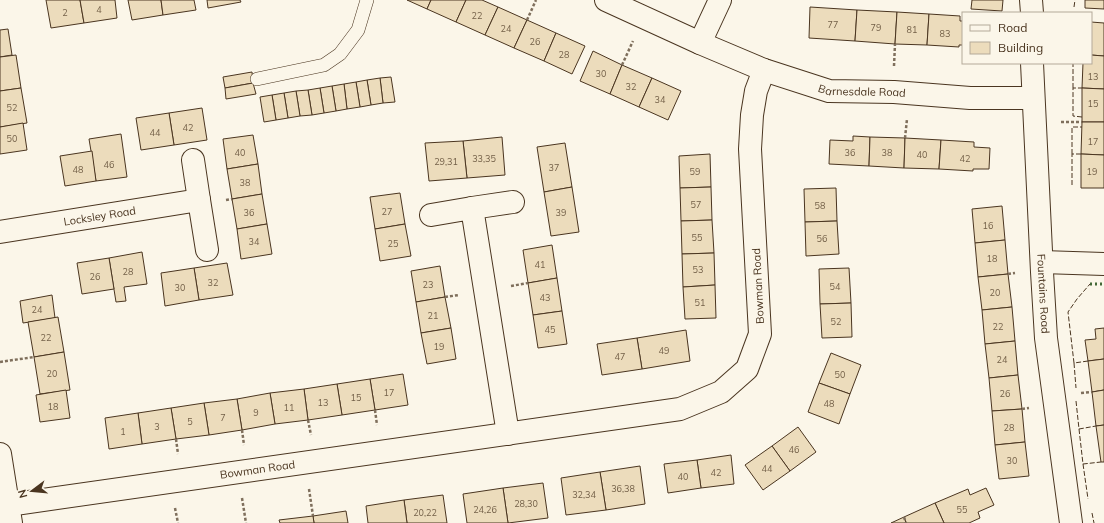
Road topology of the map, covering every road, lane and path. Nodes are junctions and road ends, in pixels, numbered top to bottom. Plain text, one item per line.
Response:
1 (367, 0) edge
2 (536, 0) edge
3 (606, 0) edge
4 (720, 0) edge
5 (1031, 0) edge
6 (1032, 12) edge
7 (527, 20) dead end
8 (700, 43) junction
9 (1032, 64) edge
10 (764, 70) junction
11 (257, 78) dead end
12 (1033, 98) junction
13 (193, 160) dead end
14 (199, 200) junction
15 (513, 202) dead end
16 (472, 208) junction
17 (431, 215) dead end
18 (0, 232) edge
19 (207, 250) dead end
20 (1042, 262) junction
21 (1104, 264) edge
22 (34, 357) dead end
23 (0, 362) edge
24 (508, 434) junction
25 (0, 454) edge
26 (10, 514) edge
27 (904, 518) dead end
28 (906, 523) edge
29 (1072, 523) edge

1 - 11 lane
2 - 7 path
3 - 8 street, Barnesdale Road
4 - 8 street
5 - 6 street
8 - 10 street, Barnesdale Road
9 - 12 street, Fountains Road
10 - 12 street, Barnesdale Road
10 - 24 street, Bowman Road
12 - 20 street, Fountains Road
13 - 14 street
14 - 18 street, Locksley Road
14 - 19 street
15 - 16 street
16 - 17 street
16 - 24 street
20 - 21 street
20 - 29 street, Fountains Road
22 - 23 path
24 - 26 street, Bowman Road
25 - 26 street
27 - 28 path

